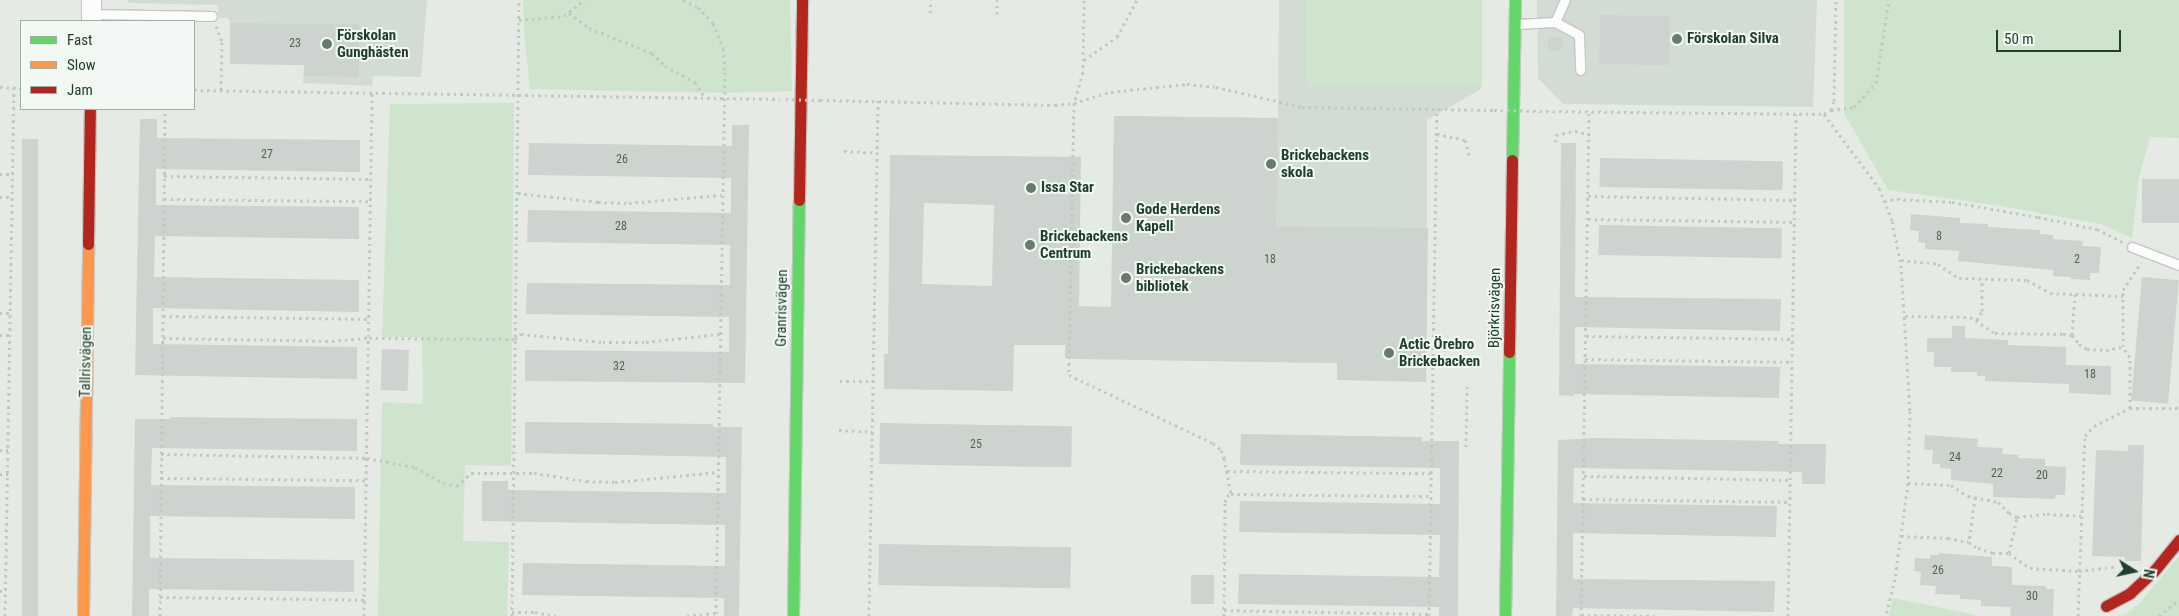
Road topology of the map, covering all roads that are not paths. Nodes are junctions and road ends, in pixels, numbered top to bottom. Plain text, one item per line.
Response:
1 (802, 0) edge
2 (1515, 0) edge
3 (1565, 0) edge
4 (91, 12) edge
5 (212, 16) road end
6 (1555, 22) junction
7 (1514, 24) junction
8 (1580, 70) dead end
9 (90, 110) edge
10 (2132, 247) road end
11 (2179, 266) edge
12 (2179, 540) edge
13 (2106, 606) dead end
14 (83, 616) edge
15 (793, 616) edge
16 (1505, 616) edge

1 - 15 street, Granrisvägen
2 - 7 street, Björkrisvägen
3 - 6 lane
4 - 5 lane
6 - 7 lane
6 - 8 lane
7 - 16 street, Björkrisvägen
9 - 14 street, Tallrisvägen
10 - 11 lane
12 - 13 street

